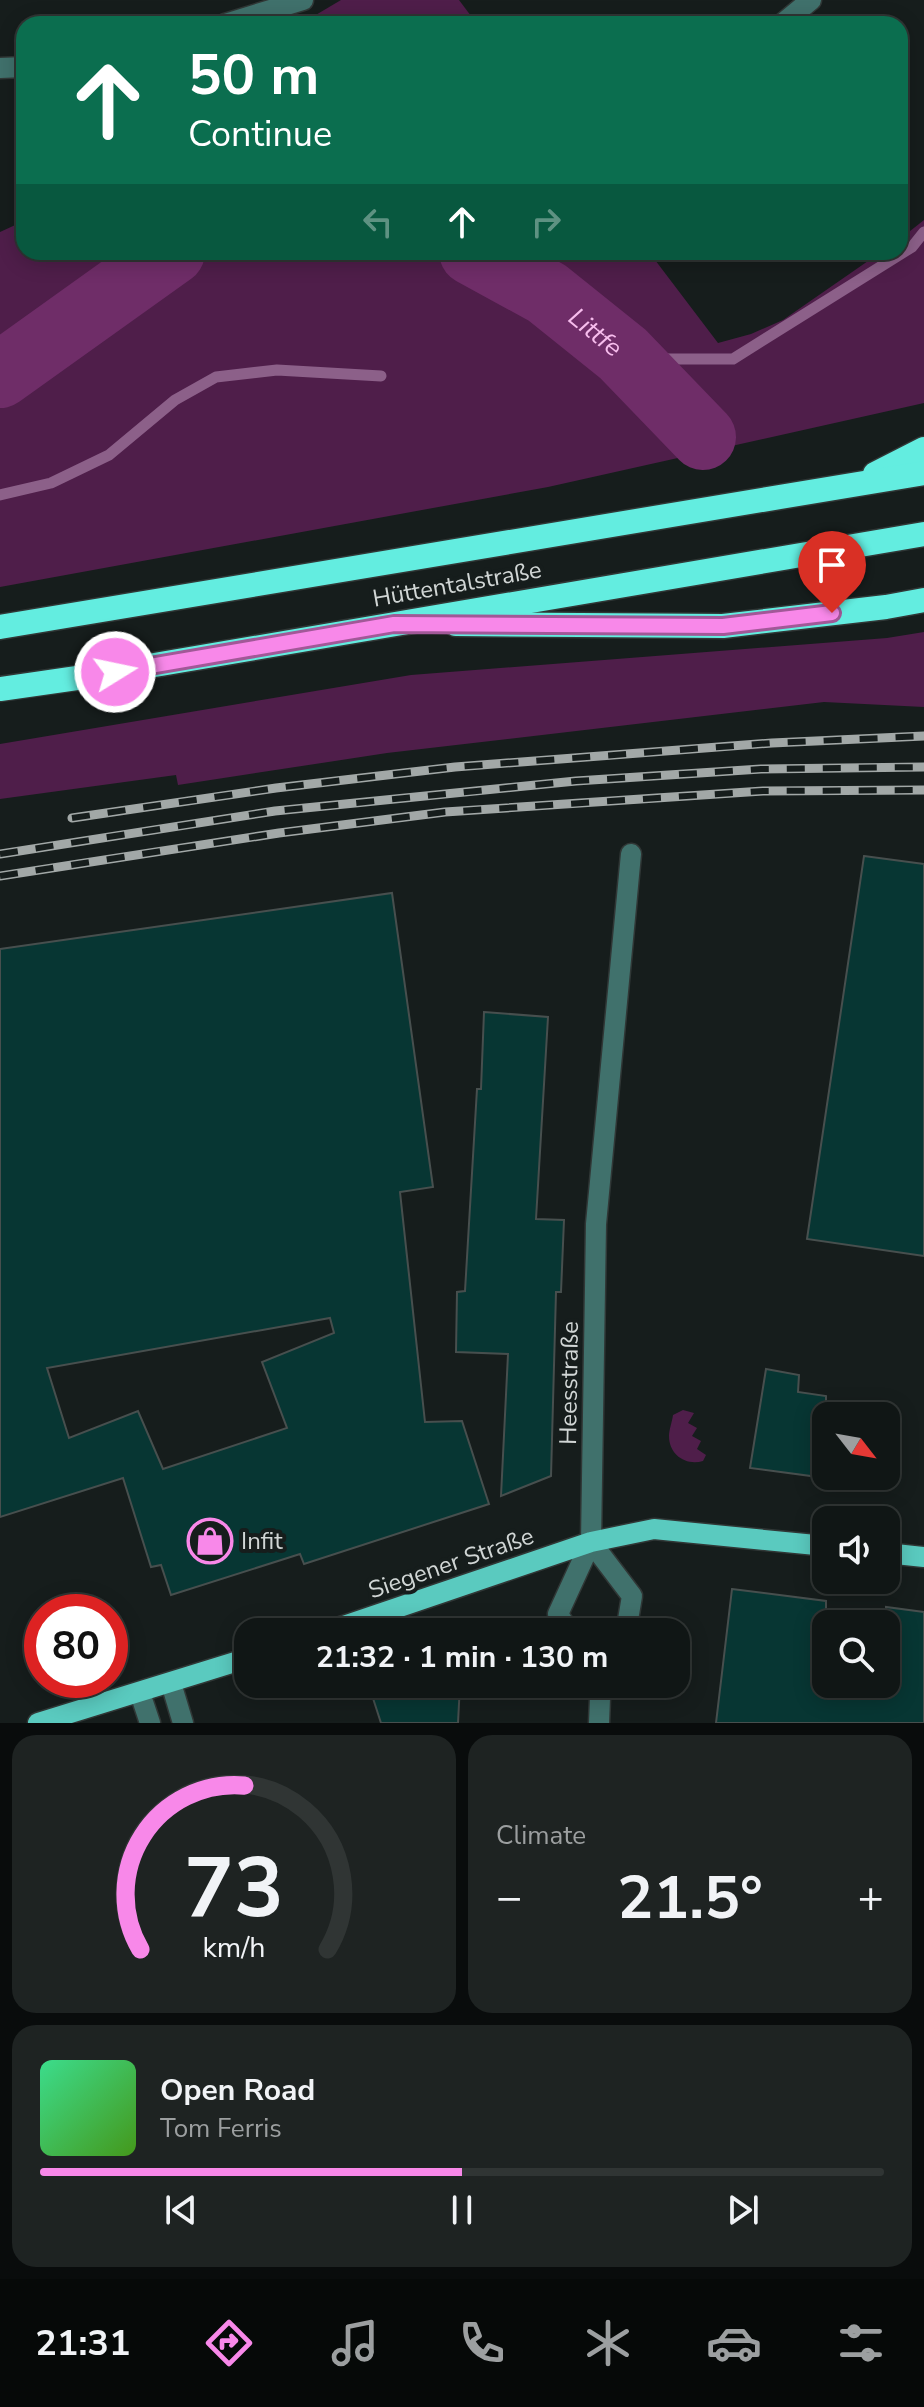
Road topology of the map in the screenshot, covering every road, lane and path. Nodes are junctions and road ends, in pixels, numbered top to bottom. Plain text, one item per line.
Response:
1 (303, 0) edge
2 (811, 0) edge
3 (251, 16) edge
4 (792, 16) edge
5 (924, 449) edge
6 (924, 473) edge
7 (855, 484) junction
8 (924, 534) edge
9 (924, 600) edge
10 (394, 624) junction
11 (0, 627) edge
12 (0, 689) edge
13 (631, 854) dead end
14 (591, 1542) junction
15 (812, 1545) edge
16 (900, 1554) edge
17 (924, 1557) edge
18 (367, 1618) edge
19 (560, 1618) edge
20 (628, 1618) edge
21 (234, 1663) edge
22 (171, 1683) junction
23 (140, 1693) junction
24 (600, 1698) edge
25 (38, 1723) edge
26 (150, 1723) edge
27 (183, 1723) edge
28 (599, 1723) edge

1 - 3 street
2 - 4 street
5 - 7 highway
6 - 7 highway, Hüttentalstraße
7 - 11 highway, Hüttentalstraße
8 - 10 highway, Hüttentalstraße
9 - 10 highway
10 - 12 highway, Hüttentalstraße
13 - 14 street, Heesstraße
14 - 15 main road, Siegener Straße
14 - 18 main road, Siegener Straße
14 - 19 street
14 - 20 street
16 - 17 main road
21 - 22 main road
22 - 23 main road
22 - 27 street
23 - 25 main road
23 - 26 street
24 - 28 street

